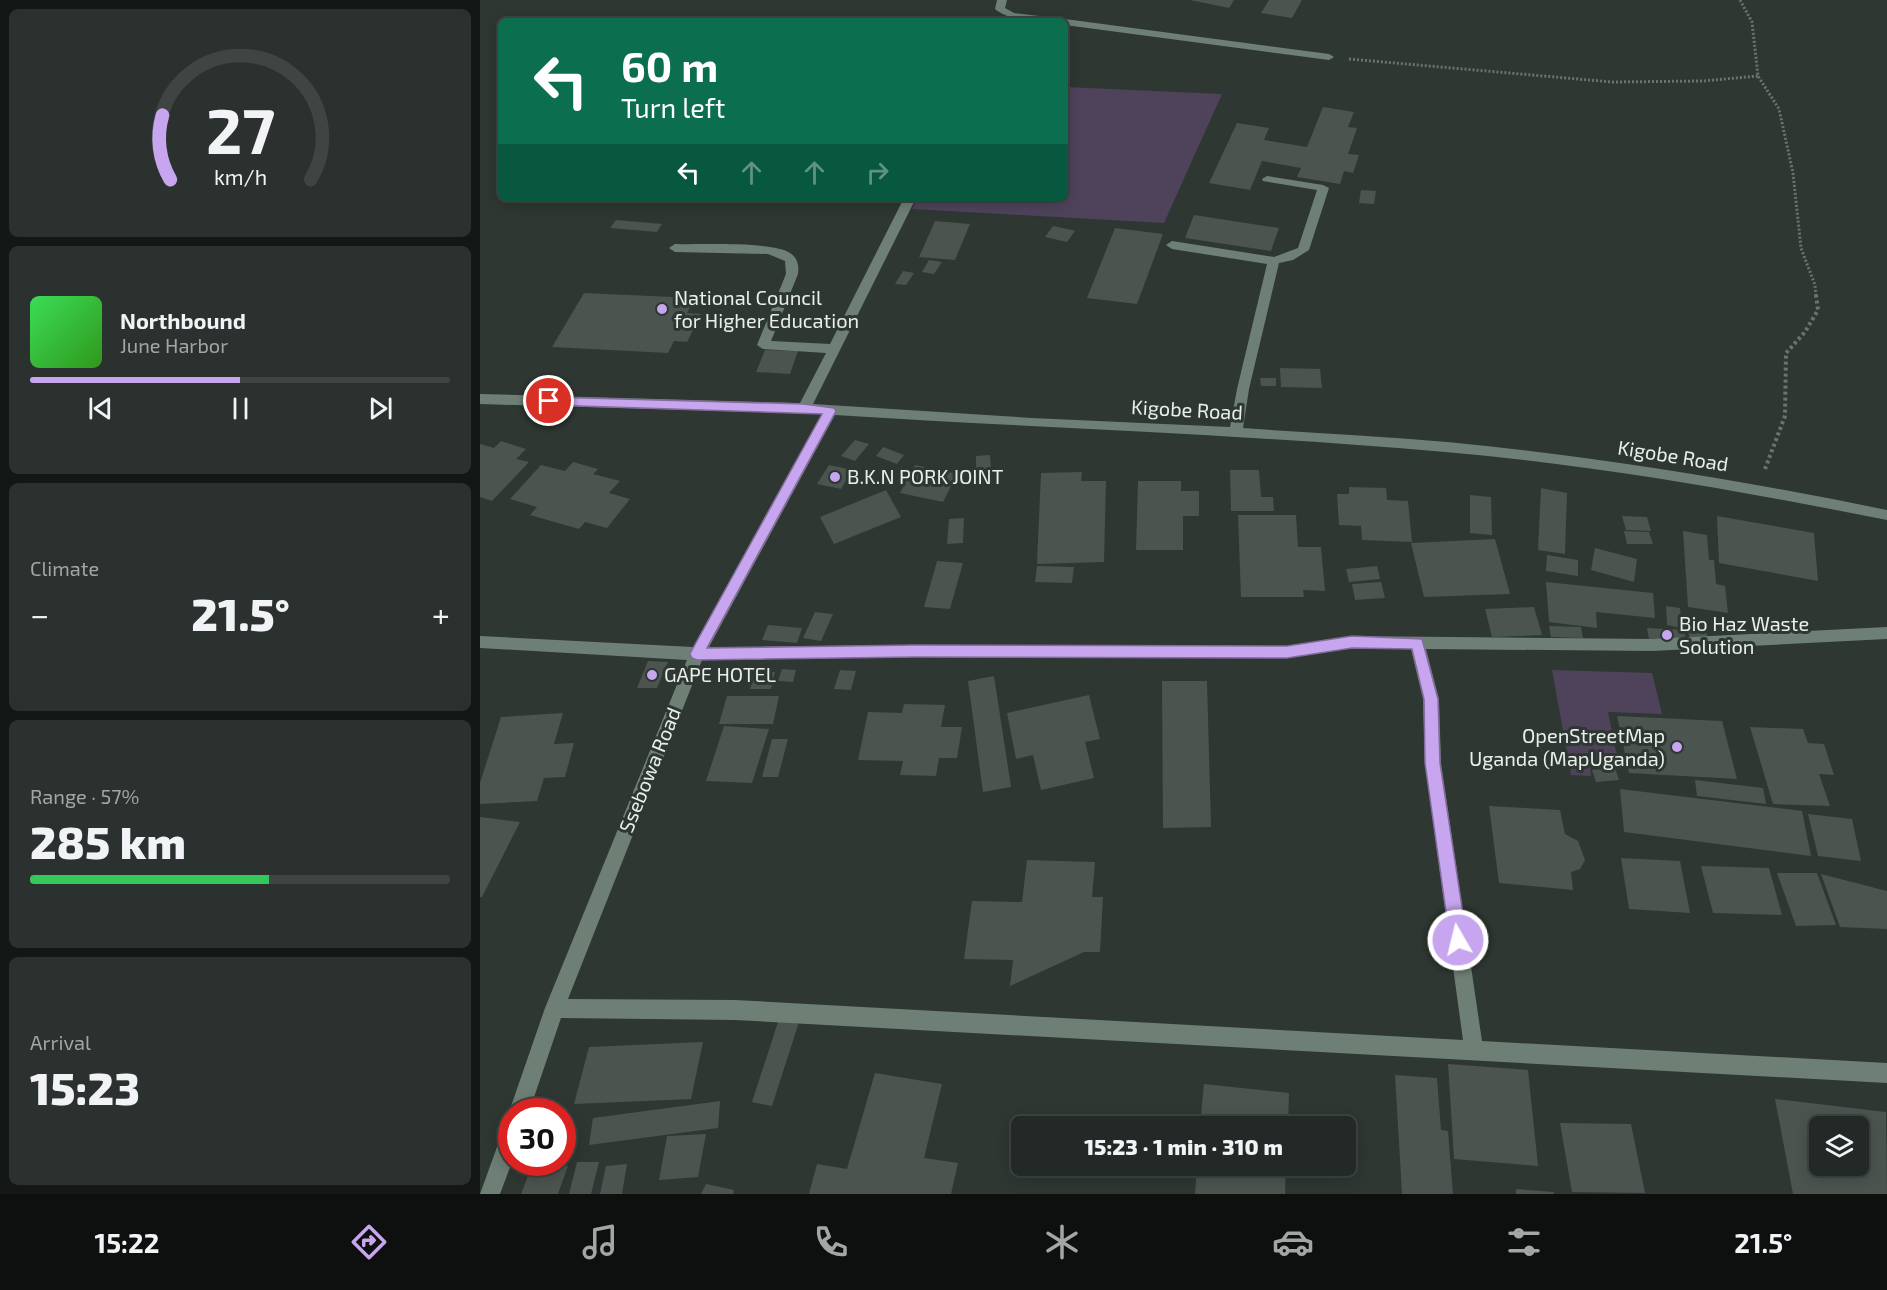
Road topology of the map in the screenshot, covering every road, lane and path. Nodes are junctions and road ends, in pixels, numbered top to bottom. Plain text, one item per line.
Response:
1 (1002, 0) edge
2 (1740, 0) edge
3 (1026, 18) edge
4 (1068, 22) edge
5 (1329, 57) joint
6 (1758, 76) junction
7 (1267, 179) dead end
8 (908, 201) edge
9 (1172, 245) dead end
10 (675, 248) dead end
11 (1274, 261) junction
12 (835, 349) junction
13 (480, 399) edge
14 (804, 408) junction
15 (830, 411) junction
16 (1236, 432) junction
17 (1758, 489) junction
18 (1887, 515) edge
19 (1887, 633) edge
20 (480, 642) edge
21 (1417, 643) junction
22 (697, 654) junction
23 (555, 1008) junction
24 (1474, 1051) junction
25 (1887, 1073) edge
26 (524, 1098) edge
27 (498, 1171) edge
28 (490, 1194) edge

1 - 3 street
2 - 6 path
4 - 5 street
5 - 6 path
6 - 17 path
7 - 11 street
8 - 12 street
9 - 11 street
10 - 12 street
11 - 16 street
12 - 14 street
13 - 14 street, Kigobe Road
14 - 15 street, Kigobe Road
15 - 16 street, Kigobe Road
15 - 22 street, Ssebowa Road
16 - 17 street, Kigobe Road
17 - 18 street, Kigobe Road
19 - 21 street
20 - 22 street
21 - 22 street
21 - 24 street
22 - 23 street, Ssebowa Road
23 - 24 street
23 - 26 street, Ssebowa Road
24 - 25 street
27 - 28 street

